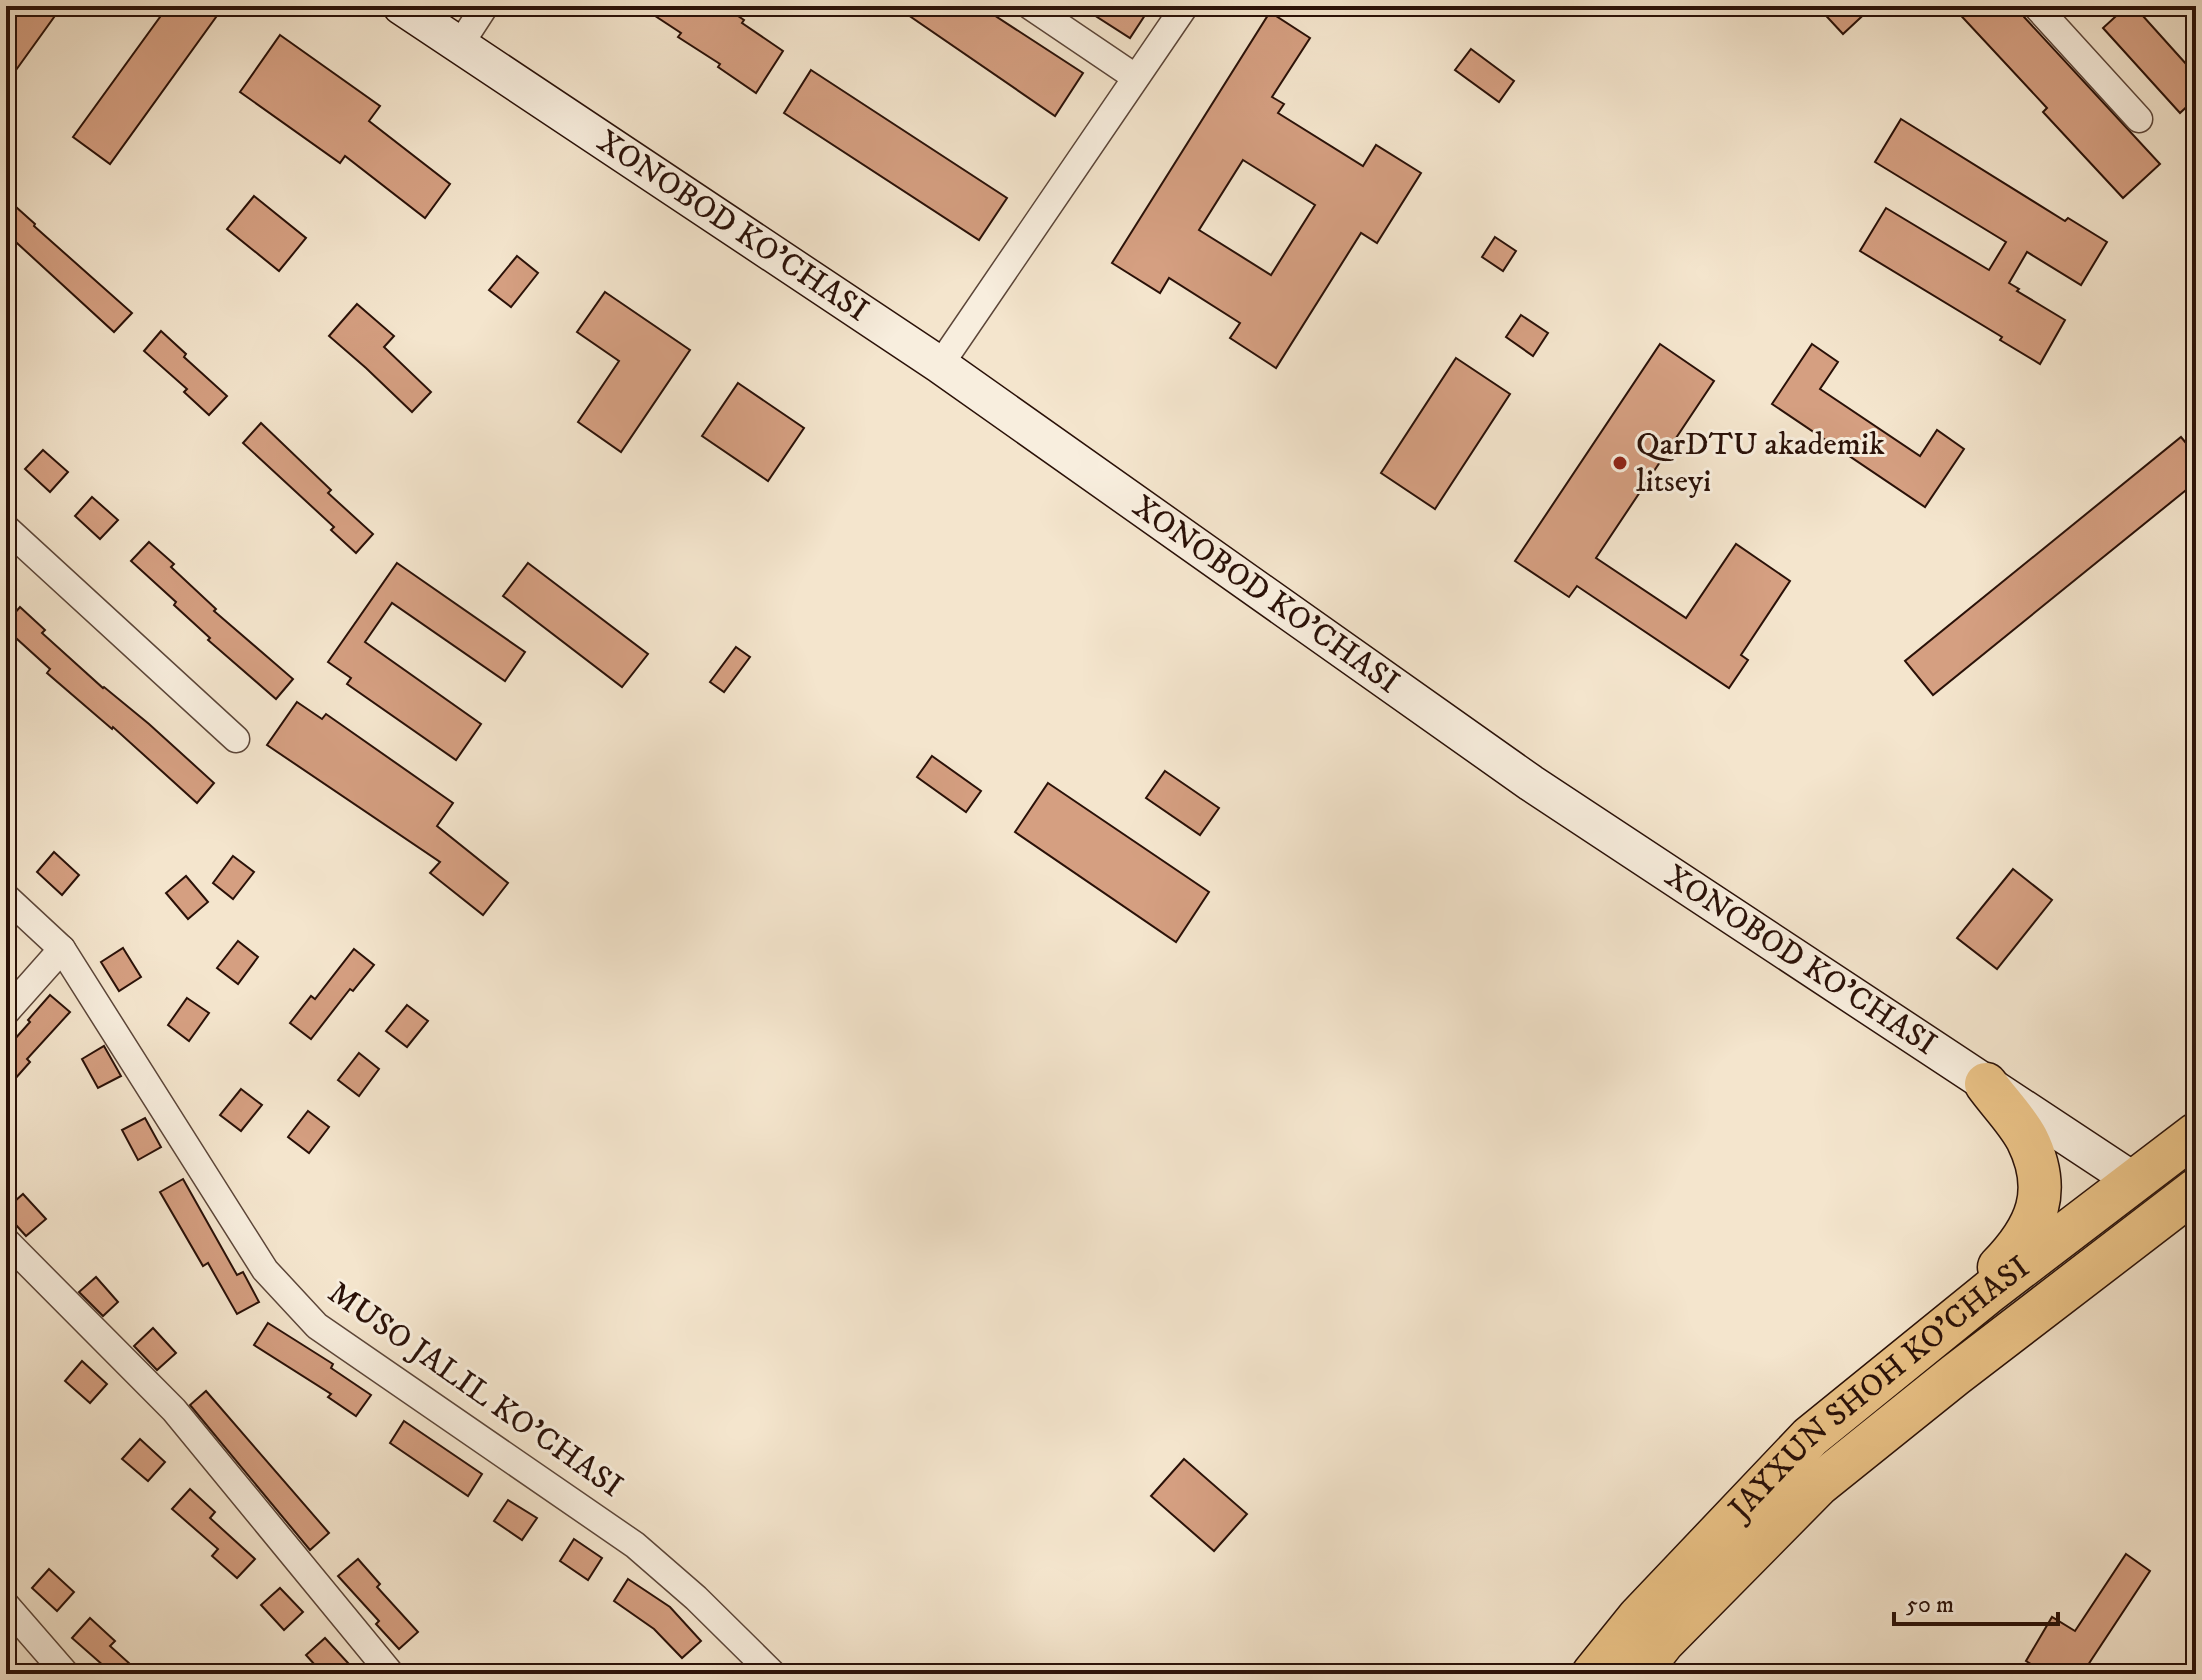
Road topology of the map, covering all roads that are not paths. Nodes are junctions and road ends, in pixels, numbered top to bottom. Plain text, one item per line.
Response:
1 (401, 6) edge
2 (485, 6) edge
3 (1030, 6) edge
4 (1185, 6) edge
5 (2036, 6) edge
6 (459, 46) junction
7 (1135, 77) junction
8 (2139, 119) dead end
9 (940, 365) junction
10 (6, 528) edge
11 (236, 739) dead end
12 (6, 897) edge
13 (62, 949) junction
14 (6, 1012) edge
15 (1986, 1084) junction
16 (2196, 1134) edge
17 (2134, 1181) junction
18 (2189, 1206) edge
19 (6, 1241) edge
20 (1921, 1345) junction
21 (6, 1605) edge
22 (66, 1674) edge
23 (391, 1674) edge
24 (773, 1674) edge
25 (1593, 1674) edge
26 (1638, 1674) edge

1 - 6 main road, XONOBOD KO'CHASI
2 - 6 street
3 - 7 street
4 - 7 street
5 - 8 street
6 - 9 main road, XONOBOD KO'CHASI
7 - 9 street
9 - 15 main road, XONOBOD KO'CHASI
10 - 11 street
12 - 13 street, MUSO JALIL KO'CHASI
13 - 14 street
13 - 24 street, MUSO JALIL KO'CHASI
15 - 17 main road, XONOBOD KO'CHASI
15 - 20 highway
16 - 17 highway, JAYXUN SHOH KO'CHASI
17 - 20 highway, JAYXUN SHOH KO'CHASI
18 - 26 highway, JAYXUN SHOH KO'CHASI
19 - 23 street
20 - 25 highway, JAYXUN SHOH KO'CHASI
21 - 22 street

